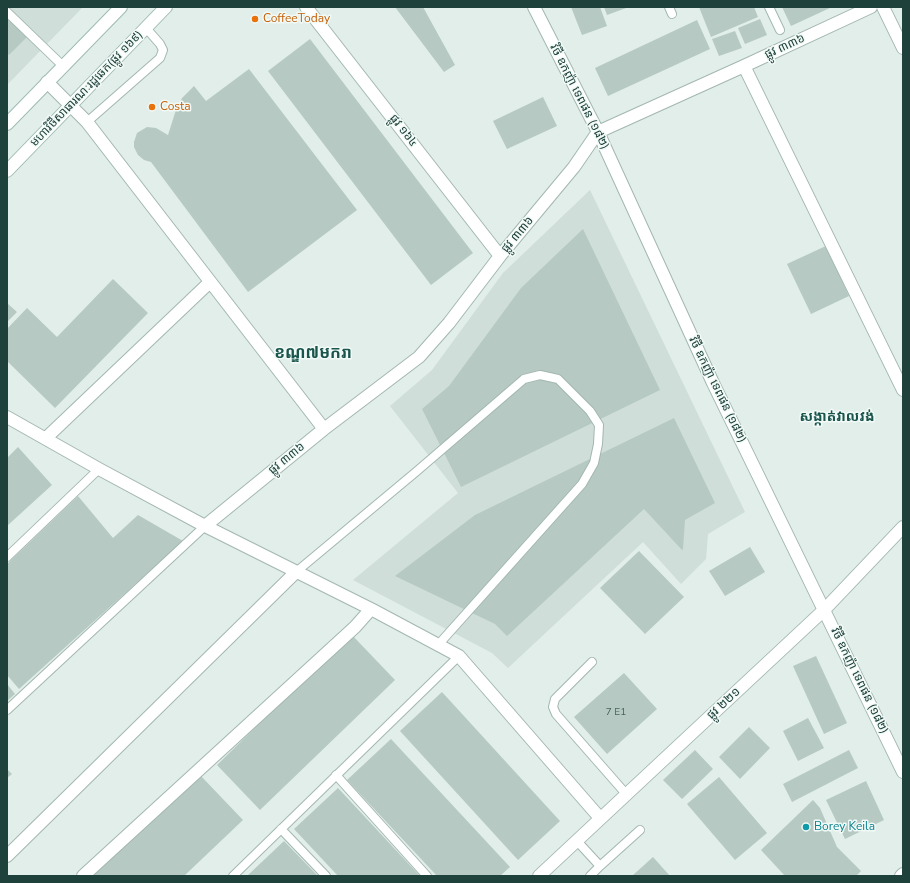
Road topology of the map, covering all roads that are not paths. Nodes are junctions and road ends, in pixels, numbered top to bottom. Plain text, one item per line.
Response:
1 (121, 7) edge
2 (166, 7) edge
3 (306, 7) edge
4 (534, 7) edge
5 (769, 7) edge
6 (871, 7) edge
7 (883, 7) edge
8 (7, 12) edge
9 (146, 28) junction
10 (780, 30) dead end
11 (903, 48) edge
12 (63, 66) junction
13 (744, 66) junction
14 (47, 82) junction
15 (71, 105) junction
16 (87, 122) junction
17 (7, 124) edge
18 (598, 132) junction
19 (7, 171) edge
20 (500, 256) junction
21 (210, 282) junction
22 (903, 390) edge
23 (7, 417) edge
24 (324, 429) junction
25 (46, 438) junction
26 (99, 469) junction
27 (205, 526) junction
28 (903, 527) edge
29 (7, 557) edge
30 (296, 572) junction
31 (371, 609) junction
32 (824, 610) junction
33 (438, 645) junction
34 (459, 656) junction
35 (592, 662) dead end
36 (7, 710) edge
37 (903, 772) edge
38 (336, 776) junction
39 (626, 795) junction
40 (600, 818) junction
41 (281, 829) junction
42 (640, 830) dead end
43 (577, 841) junction
44 (7, 856) edge
45 (600, 866) junction
46 (83, 876) edge
47 (233, 876) edge
48 (326, 876) edge
49 (427, 876) edge
50 (539, 876) edge
51 (590, 876) edge

1 - 12 street
2 - 9 street, មហាវិថីសាធារណៈរដ្ឋឆេក(ផ្លូវ ១៦៩)
3 - 20 street, ផ្លូវ ១៦៤
4 - 18 street, វិថី ឧកញ៉ា ទេពផន (១៨២)
5 - 10 lane
6 - 13 street, ផ្លូវ ៣៣៦
7 - 11 street
8 - 12 lane
9 - 15 street, មហាវិថីសាធារណៈរដ្ឋឆេក(ផ្លូវ ១៦៩)
9 - 16 lane
12 - 14 street
13 - 18 street, ផ្លូវ ៣៣៦
13 - 22 street
14 - 15 street
14 - 17 street
15 - 16 street
15 - 19 street, មហាវិថីសាធារណៈរដ្ឋឆេក(ផ្លូវ ១៦៩)
16 - 21 street
18 - 20 street, ផ្លូវ ៣៣៦
18 - 32 street, វិថី ឧកញ៉ា ទេពផន (១៨២)
20 - 24 street, ផ្លូវ ៣៣៦
21 - 24 street
21 - 25 street
23 - 25 street
24 - 27 street, ផ្លូវ ៣៣៦
25 - 26 street
26 - 27 street
26 - 29 lane
27 - 30 street
27 - 36 lane
28 - 32 street, ផ្លូវ ២២១
30 - 31 street
30 - 33 lane
30 - 44 street
31 - 33 street
31 - 46 street
32 - 37 street, វិថី ឧកញ៉ា ទេពផន (១៨២)
32 - 39 street, ផ្លូវ ២២១
33 - 34 street
34 - 38 lane
34 - 40 street
35 - 39 lane
38 - 41 lane
38 - 49 lane
39 - 40 street, ផ្លូវ ២២១
40 - 43 street, ផ្លូវ ២២១
41 - 47 lane
41 - 48 lane
42 - 45 lane
43 - 45 lane
43 - 50 street, ផ្លូវ ២២១
45 - 51 lane

